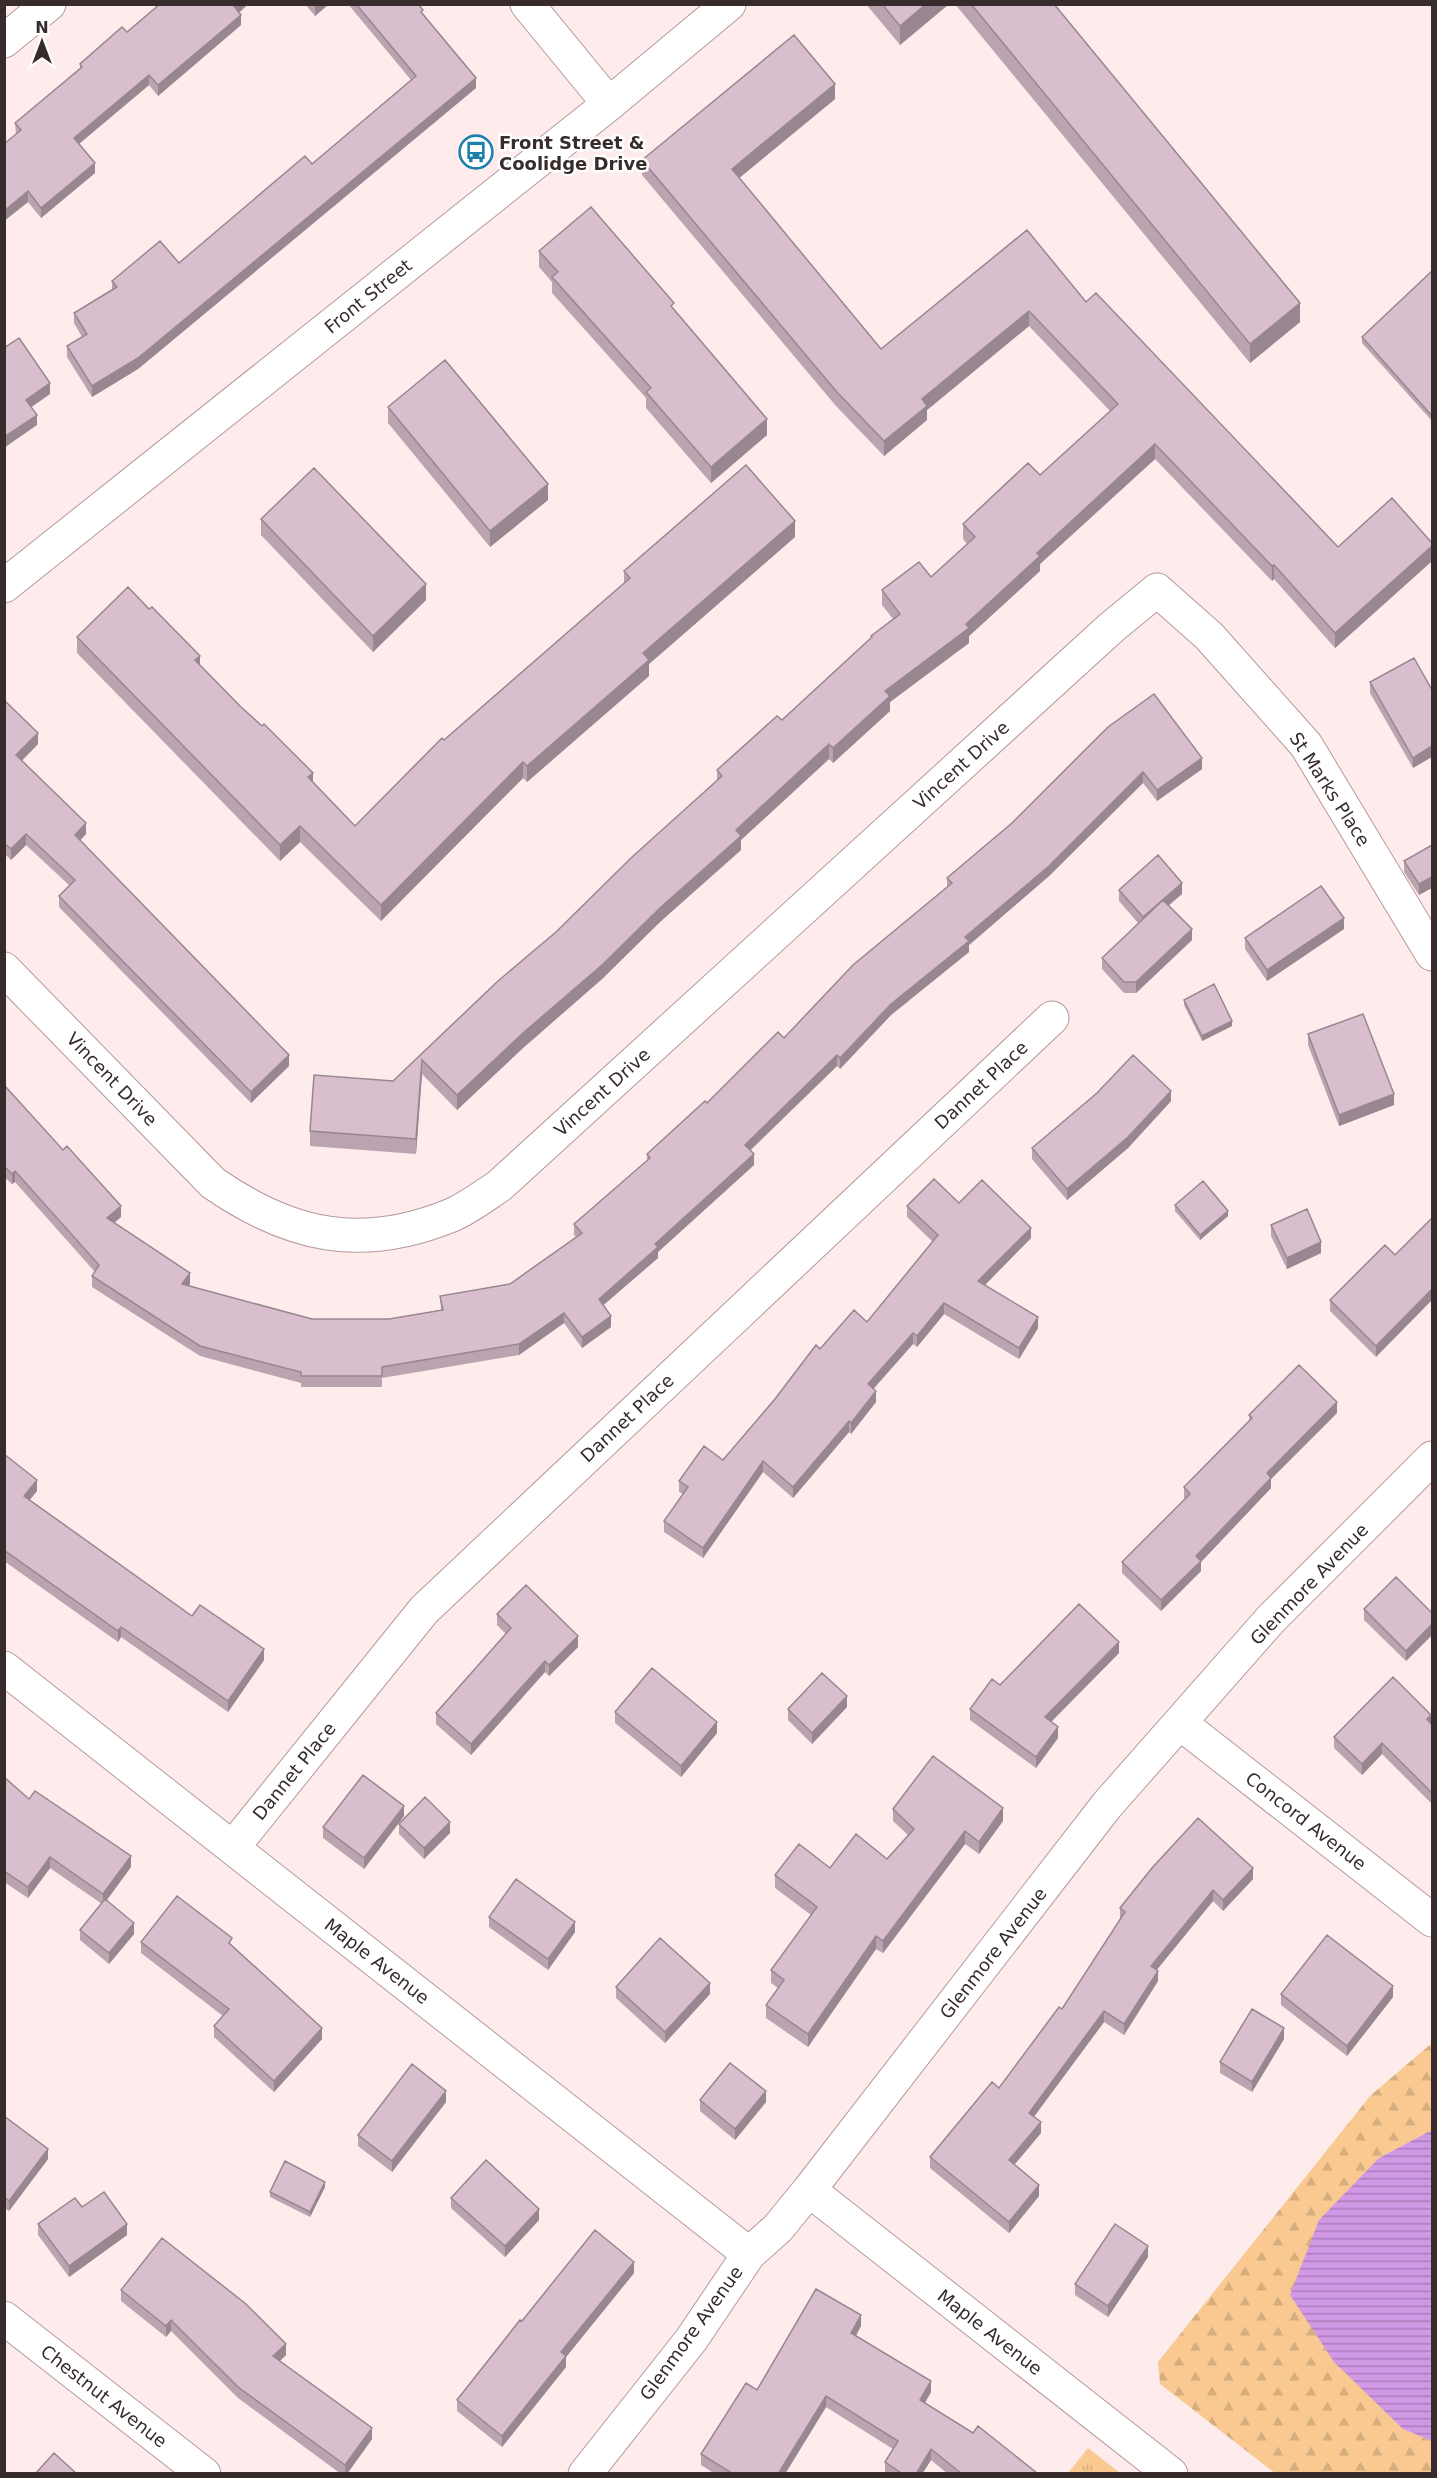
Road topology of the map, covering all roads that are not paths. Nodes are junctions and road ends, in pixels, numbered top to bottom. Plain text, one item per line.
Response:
1 (49, 4) edge
2 (527, 4) edge
3 (729, 4) edge
4 (4, 41) edge
5 (609, 104) junction
6 (4, 586) edge
7 (1157, 590) joint
8 (1432, 954) edge
9 (4, 969) edge
10 (1052, 1018) dead end
11 (1432, 1458) edge
12 (4, 1668) edge
13 (1180, 1723) junction
14 (233, 1847) junction
15 (1432, 1920) edge
16 (809, 2190) junction
17 (749, 2254) junction
18 (4, 2318) edge
19 (204, 2474) edge
20 (585, 2474) edge
21 (1172, 2474) edge

1 - 4 street
2 - 5 street
3 - 5 street, Front Street
5 - 6 street, Front Street
7 - 8 street, St Marks Place
7 - 9 street, Vincent Drive
10 - 14 street, Dannet Place
11 - 13 street, Glenmore Avenue
12 - 14 street, Maple Avenue
13 - 15 street, Concord Avenue
13 - 16 street, Glenmore Avenue
14 - 17 street, Maple Avenue
16 - 17 street, Glenmore Avenue
16 - 21 street, Maple Avenue
17 - 20 street, Glenmore Avenue
18 - 19 street, Chestnut Avenue

